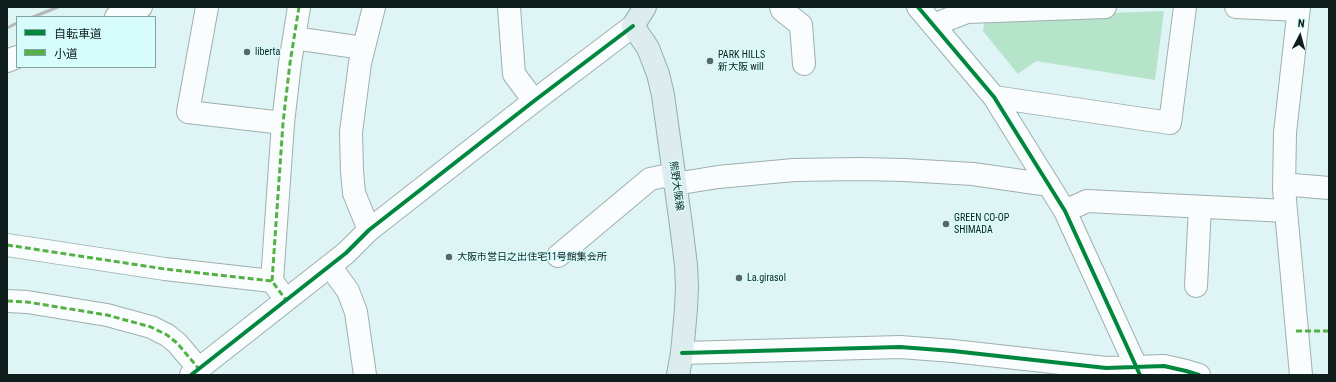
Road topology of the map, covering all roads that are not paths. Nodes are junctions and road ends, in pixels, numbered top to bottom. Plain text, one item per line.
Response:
1 (141, 7) edge
2 (207, 7) edge
3 (299, 7) edge
4 (374, 7) edge
5 (509, 7) edge
6 (645, 7) edge
7 (781, 7) edge
8 (918, 7) edge
9 (1105, 7) edge
10 (1185, 7) edge
11 (1236, 7) edge
12 (1299, 9) edge
13 (118, 16) edge
14 (933, 25) junction
15 (633, 26) junction
16 (294, 38) junction
17 (363, 48) junction
18 (16, 58) edge
19 (7, 62) edge
20 (804, 64) dead end
21 (994, 97) junction
22 (534, 101) junction
23 (283, 123) junction
24 (674, 179) junction
25 (1285, 182) junction
26 (1049, 185) junction
27 (1329, 188) edge
28 (1200, 206) junction
29 (1065, 211) junction
30 (1286, 211) junction
31 (369, 230) junction
32 (7, 245) edge
33 (558, 256) dead end
34 (330, 266) junction
35 (272, 281) junction
36 (1196, 286) dead end
37 (7, 300) edge
38 (286, 300) junction
39 (682, 353) junction
40 (1138, 371) edge
41 (195, 372) edge
42 (365, 375) edge
43 (678, 375) edge
44 (1198, 375) edge
45 (1301, 375) edge

1 - 13 street
2 - 23 street
3 - 16 street
4 - 17 street
5 - 22 street
6 - 15 main road
7 - 20 street
8 - 14 street
9 - 14 street
10 - 21 street
11 - 12 street
12 - 25 street
14 - 21 street
15 - 22 street
15 - 24 main road, 熊野大阪線
16 - 17 street
16 - 23 street
17 - 31 street
18 - 19 street
21 - 26 street
22 - 31 street
23 - 35 street
24 - 26 street
24 - 33 street
24 - 39 main road, 熊野大阪線
25 - 27 street
25 - 30 street
26 - 29 street
28 - 29 street
28 - 30 street
28 - 36 street
29 - 40 street
30 - 45 street
31 - 34 street
32 - 35 street
34 - 38 street
34 - 42 street
35 - 38 street
37 - 41 street
38 - 41 street
39 - 40 street
39 - 43 main road, 熊野大阪線
40 - 44 street

